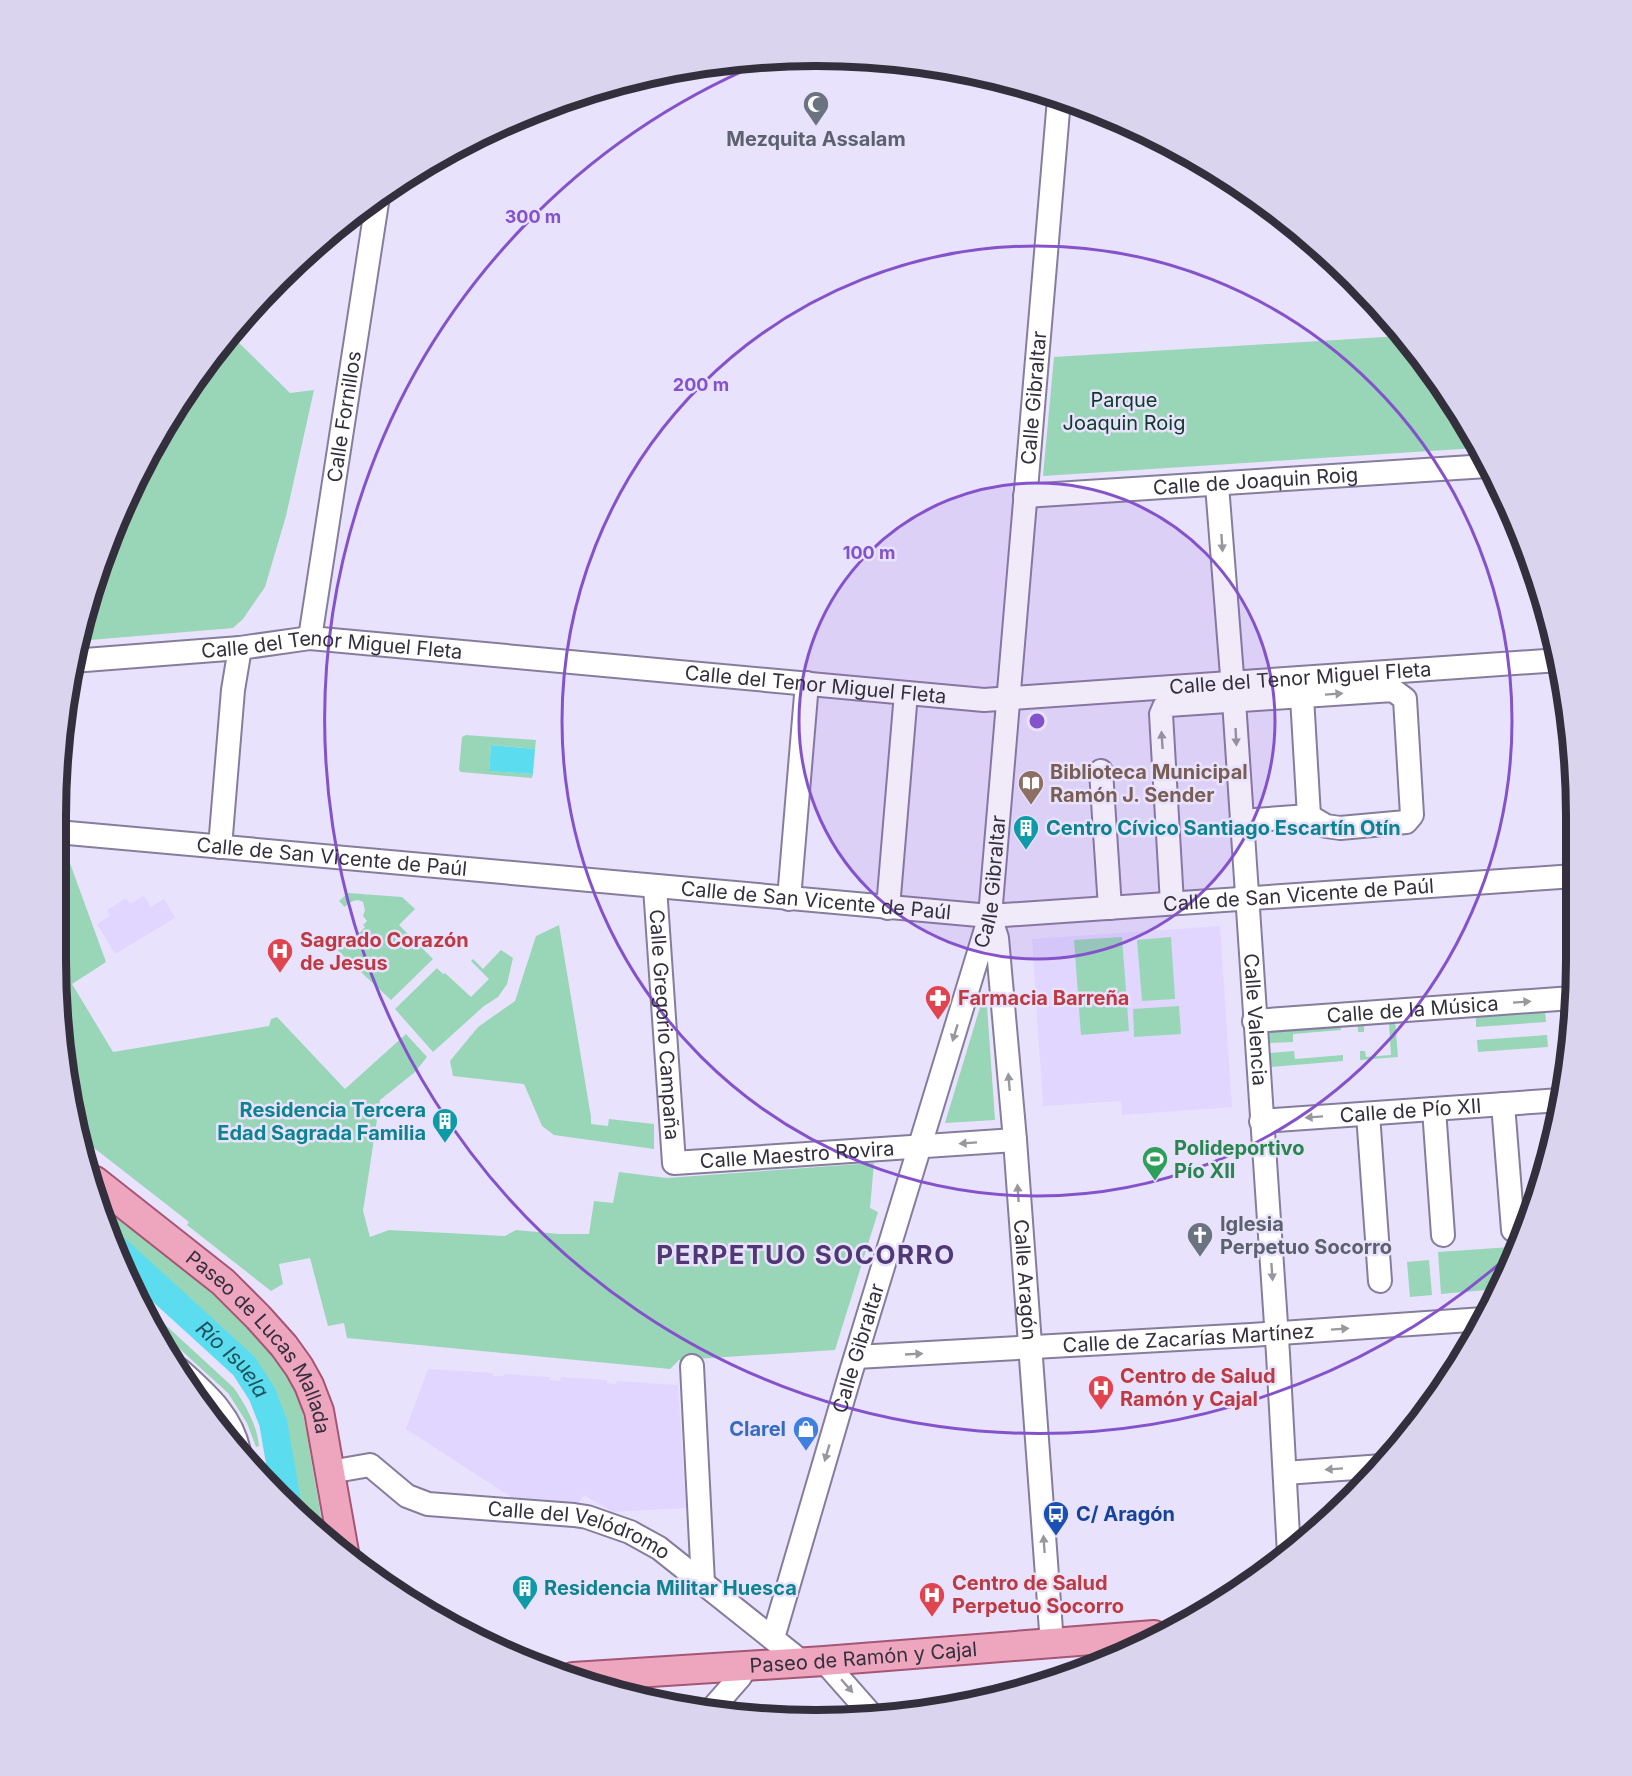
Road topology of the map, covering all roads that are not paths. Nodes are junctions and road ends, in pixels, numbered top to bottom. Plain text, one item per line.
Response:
1 (1058, 107) edge
2 (376, 209) edge
3 (1480, 467) edge
4 (1217, 485) junction
5 (1025, 496) junction
6 (310, 638) junction
7 (240, 648) junction
8 (82, 661) edge
9 (1550, 661) edge
10 (807, 683) junction
11 (1233, 692) junction
12 (906, 693) junction
13 (1302, 697) junction
14 (1007, 698) junction
15 (1101, 771) dead end
16 (1309, 816) junction
17 (1241, 821) junction
18 (66, 833) edge
19 (220, 847) junction
20 (1566, 877) edge
21 (655, 887) junction
22 (789, 899) junction
23 (1246, 899) junction
24 (1172, 903) junction
25 (888, 908) junction
26 (1110, 908) junction
27 (990, 916) junction
28 (1001, 990) junction
29 (967, 992) junction
30 (1564, 999) edge
31 (1254, 1021) junction
32 (1553, 1101) edge
33 (1503, 1104) junction
34 (1434, 1109) junction
35 (1368, 1113) junction
36 (1261, 1121) junction
37 (1014, 1140) junction
38 (921, 1147) junction
39 (674, 1163) joint
40 (102, 1186) edge
41 (1513, 1230) dead end
42 (1443, 1235) dead end
43 (1380, 1281) dead end
44 (1474, 1320) edge
45 (1276, 1333) junction
46 (1030, 1347) junction
47 (856, 1357) junction
48 (692, 1366) dead end
49 (201, 1389) edge
50 (232, 1431) edge
51 (1368, 1467) edge
52 (330, 1472) junction
53 (1285, 1473) junction
54 (342, 1541) edge
55 (1288, 1542) edge
56 (703, 1583) junction
57 (1141, 1636) edge
58 (773, 1638) junction
59 (1052, 1644) junction
60 (813, 1661) junction
61 (747, 1665) junction
62 (594, 1676) edge
63 (716, 1704) edge
64 (865, 1708) edge

1 - 5 street, Calle Gibraltar
2 - 6 street, Calle Fornillos
3 - 4 street, Calle de Joaquin Roig
4 - 5 street, Calle de Joaquin Roig
4 -> 11 street, Calle Valencia
5 - 14 street, Calle Gibraltar
6 - 7 street, Calle del Tenor Miguel Fleta
6 - 10 street, Calle del Tenor Miguel Fleta
7 - 8 street, Calle del Tenor Miguel Fleta
7 - 19 street
9 - 11 street, Calle del Tenor Miguel Fleta
10 - 12 street, Calle del Tenor Miguel Fleta
10 - 22 street
11 - 13 street
11 - 14 street, Calle del Tenor Miguel Fleta
11 -> 17 street, Calle Valencia
24 -> 11 street
12 - 14 street, Calle del Tenor Miguel Fleta
12 - 25 street
13 - 16 street
13 -> 16 street
14 - 27 street, Calle Gibraltar
15 - 26 street
16 - 17 street
17 - 23 street, Calle Valencia
18 - 19 street, Calle de San Vicente de Paúl
19 - 21 street, Calle de San Vicente de Paúl
20 - 23 street, Calle de San Vicente de Paúl
21 - 22 street, Calle de San Vicente de Paúl
21 - 39 street, Calle Gregorio Campaña
22 - 25 street, Calle de San Vicente de Paúl
23 - 24 street, Calle de San Vicente de Paúl
23 - 31 street, Calle Valencia
24 - 26 street, Calle de San Vicente de Paúl
25 - 27 street, Calle de San Vicente de Paúl
26 - 27 street, Calle de San Vicente de Paúl
27 - 28 street, Calle Aragón
27 - 29 street, Calle Gibraltar
28 - 29 street
37 -> 28 street, Calle Aragón
29 -> 38 street, Calle Gibraltar
31 -> 30 street, Calle de la Música
31 - 36 street, Calle Valencia
32 - 33 street, Calle de Pío XII
33 - 34 street, Calle de Pío XII
33 - 41 street
34 - 35 street, Calle de Pío XII
34 - 42 street
35 -> 36 street, Calle de Pío XII
35 - 43 street
36 -> 45 street, Calle Valencia
37 -> 38 street
46 -> 37 street, Calle Aragón
38 - 39 street, Calle Maestro Rovira
38 - 47 street, Calle Gibraltar
40 - 52 main road, Paseo de Lucas Mallada
45 -> 44 street, Calle de Zacarías Martínez
45 - 46 street, Calle de Zacarías Martínez
45 - 53 street, Calle Valencia
47 -> 46 street, Calle de Zacarías Martínez
59 -> 46 street, Calle Aragón
47 -> 58 street, Calle Gibraltar
48 - 56 street
49 - 50 street
51 -> 53 street
52 - 54 main road, Paseo de Lucas Mallada
52 - 56 street, Calle del Velódromo
53 - 55 street, Calle Valencia
56 - 58 street, Calle del Velódromo
57 - 59 main road, Paseo de Ramón y Cajal
58 - 60 street, Calle del Velódromo
59 - 60 main road, Paseo de Ramón y Cajal
60 - 61 main road, Paseo de Ramón y Cajal
60 -> 64 street, Calle del Velódromo
61 - 62 main road, Paseo de Ramón y Cajal
61 - 63 street

